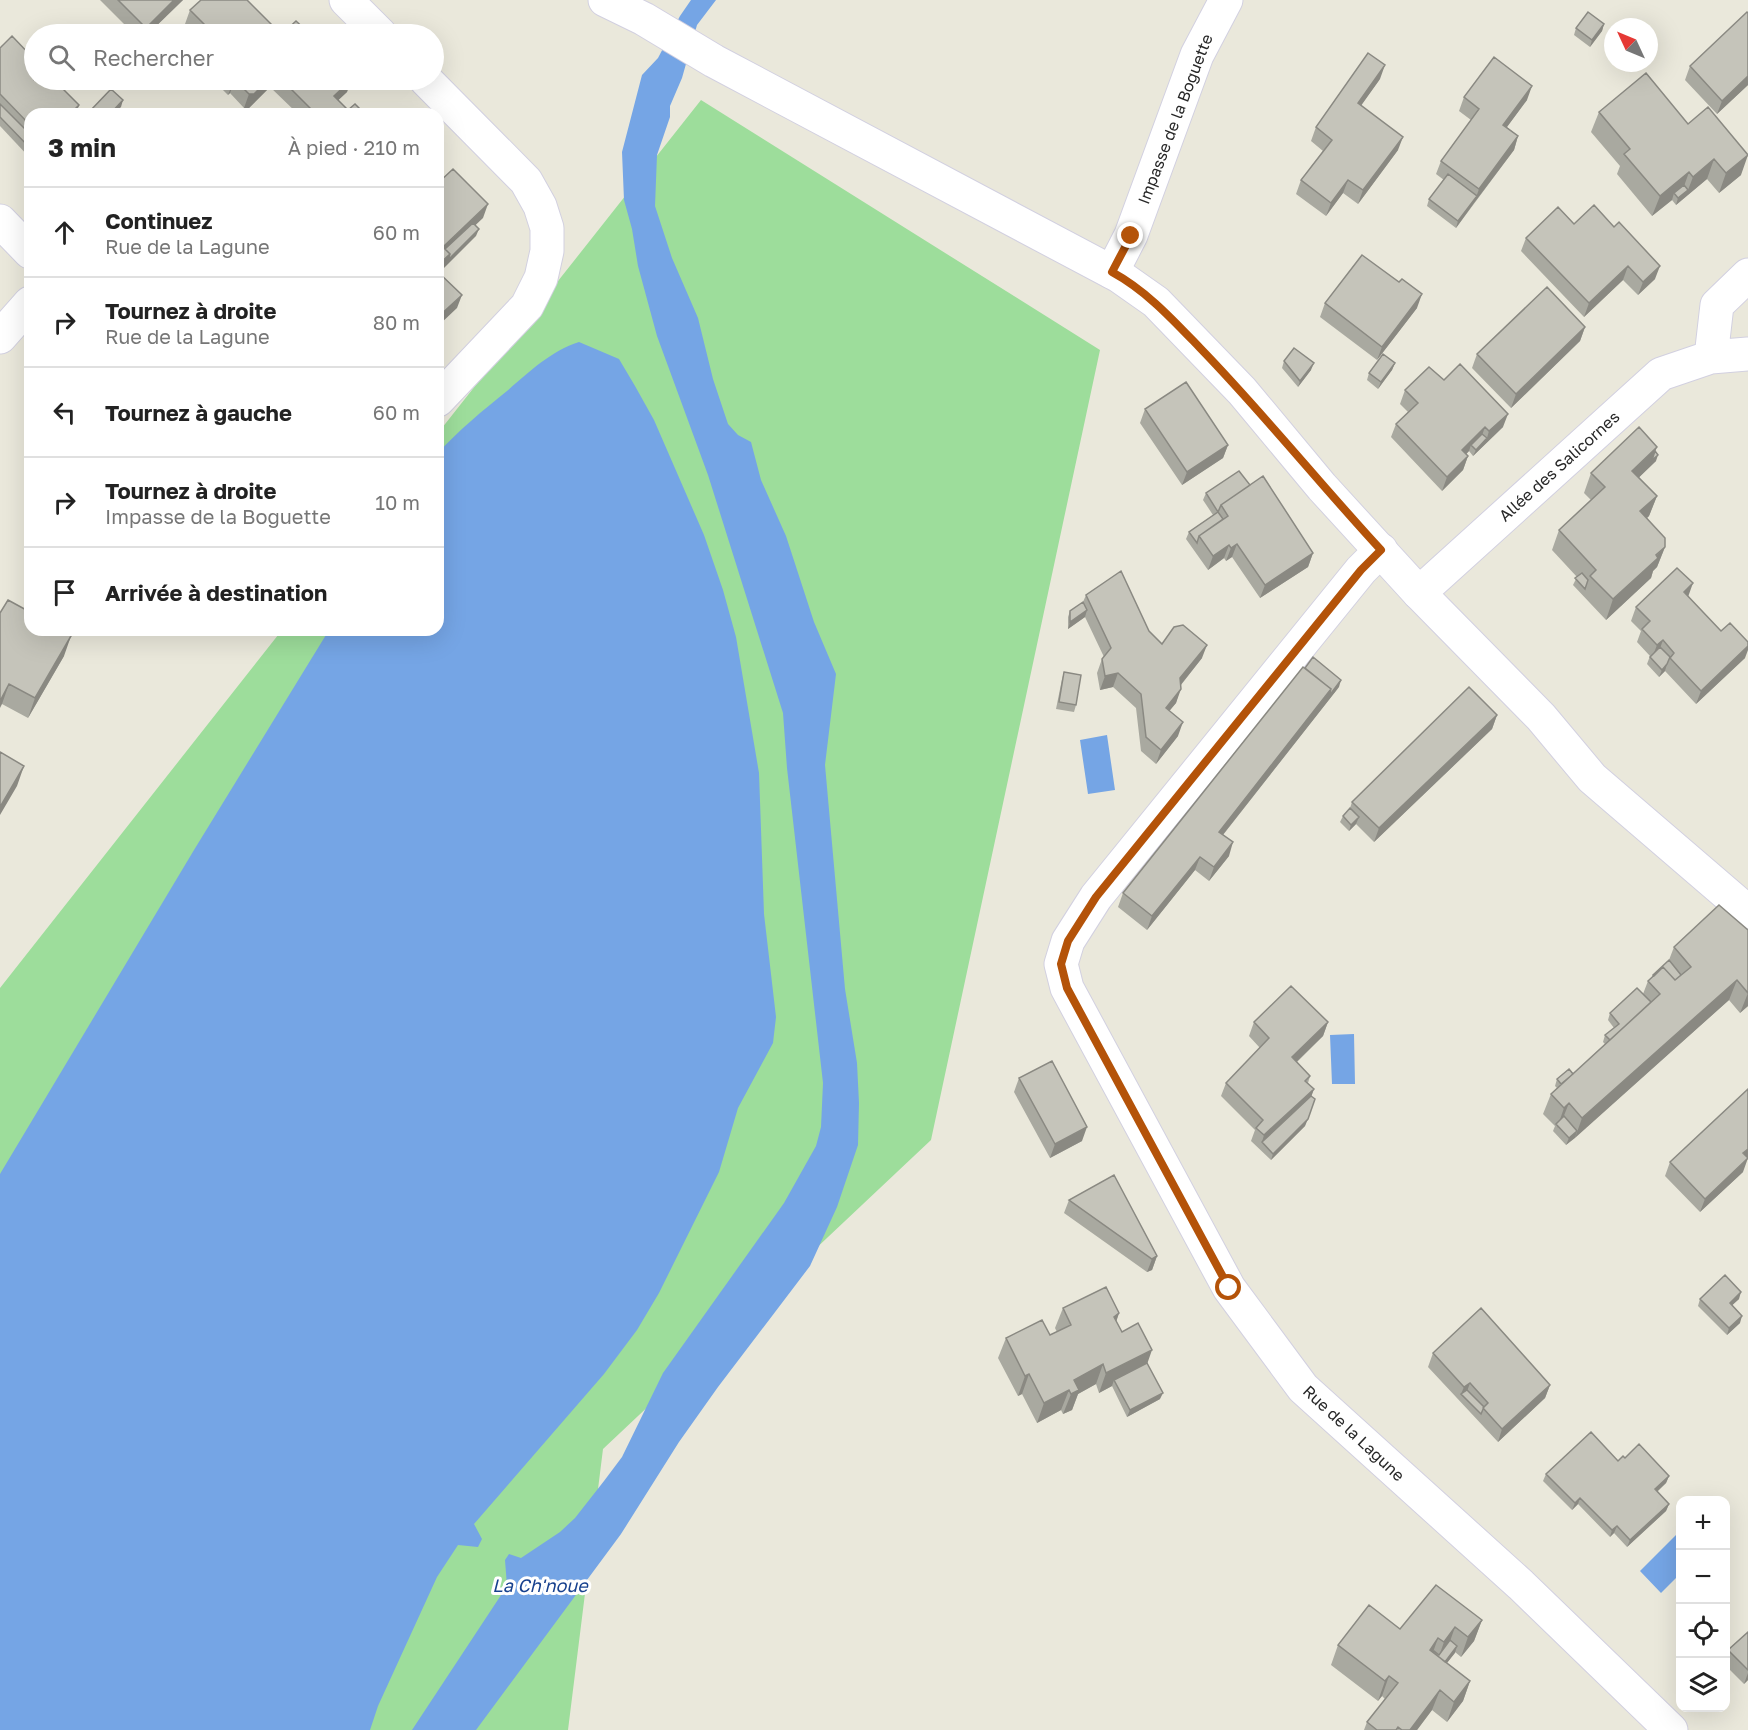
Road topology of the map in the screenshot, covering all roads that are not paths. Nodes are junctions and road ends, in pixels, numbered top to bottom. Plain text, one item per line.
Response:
1 (346, 0) edge
2 (605, 0) edge
3 (1226, 0) edge
4 (370, 24) edge
5 (436, 90) edge
6 (0, 221) edge
7 (24, 246) edge
8 (1112, 272) junction
9 (1748, 274) edge
10 (24, 310) edge
11 (0, 337) edge
12 (1748, 354) edge
13 (1711, 357) junction
14 (444, 394) edge
15 (1381, 550) junction
16 (1419, 593) junction
17 (1748, 912) edge
18 (1671, 1730) edge

1 - 4 street
2 - 8 street
3 - 8 street, Impasse de la Boguette
5 - 14 street
6 - 7 street
8 - 15 street
9 - 13 street
10 - 11 street
12 - 13 street, Allée des Salicornes
13 - 16 street, Allée des Salicornes
15 - 16 street
15 - 18 street, Rue de la Lagune
16 - 17 street

